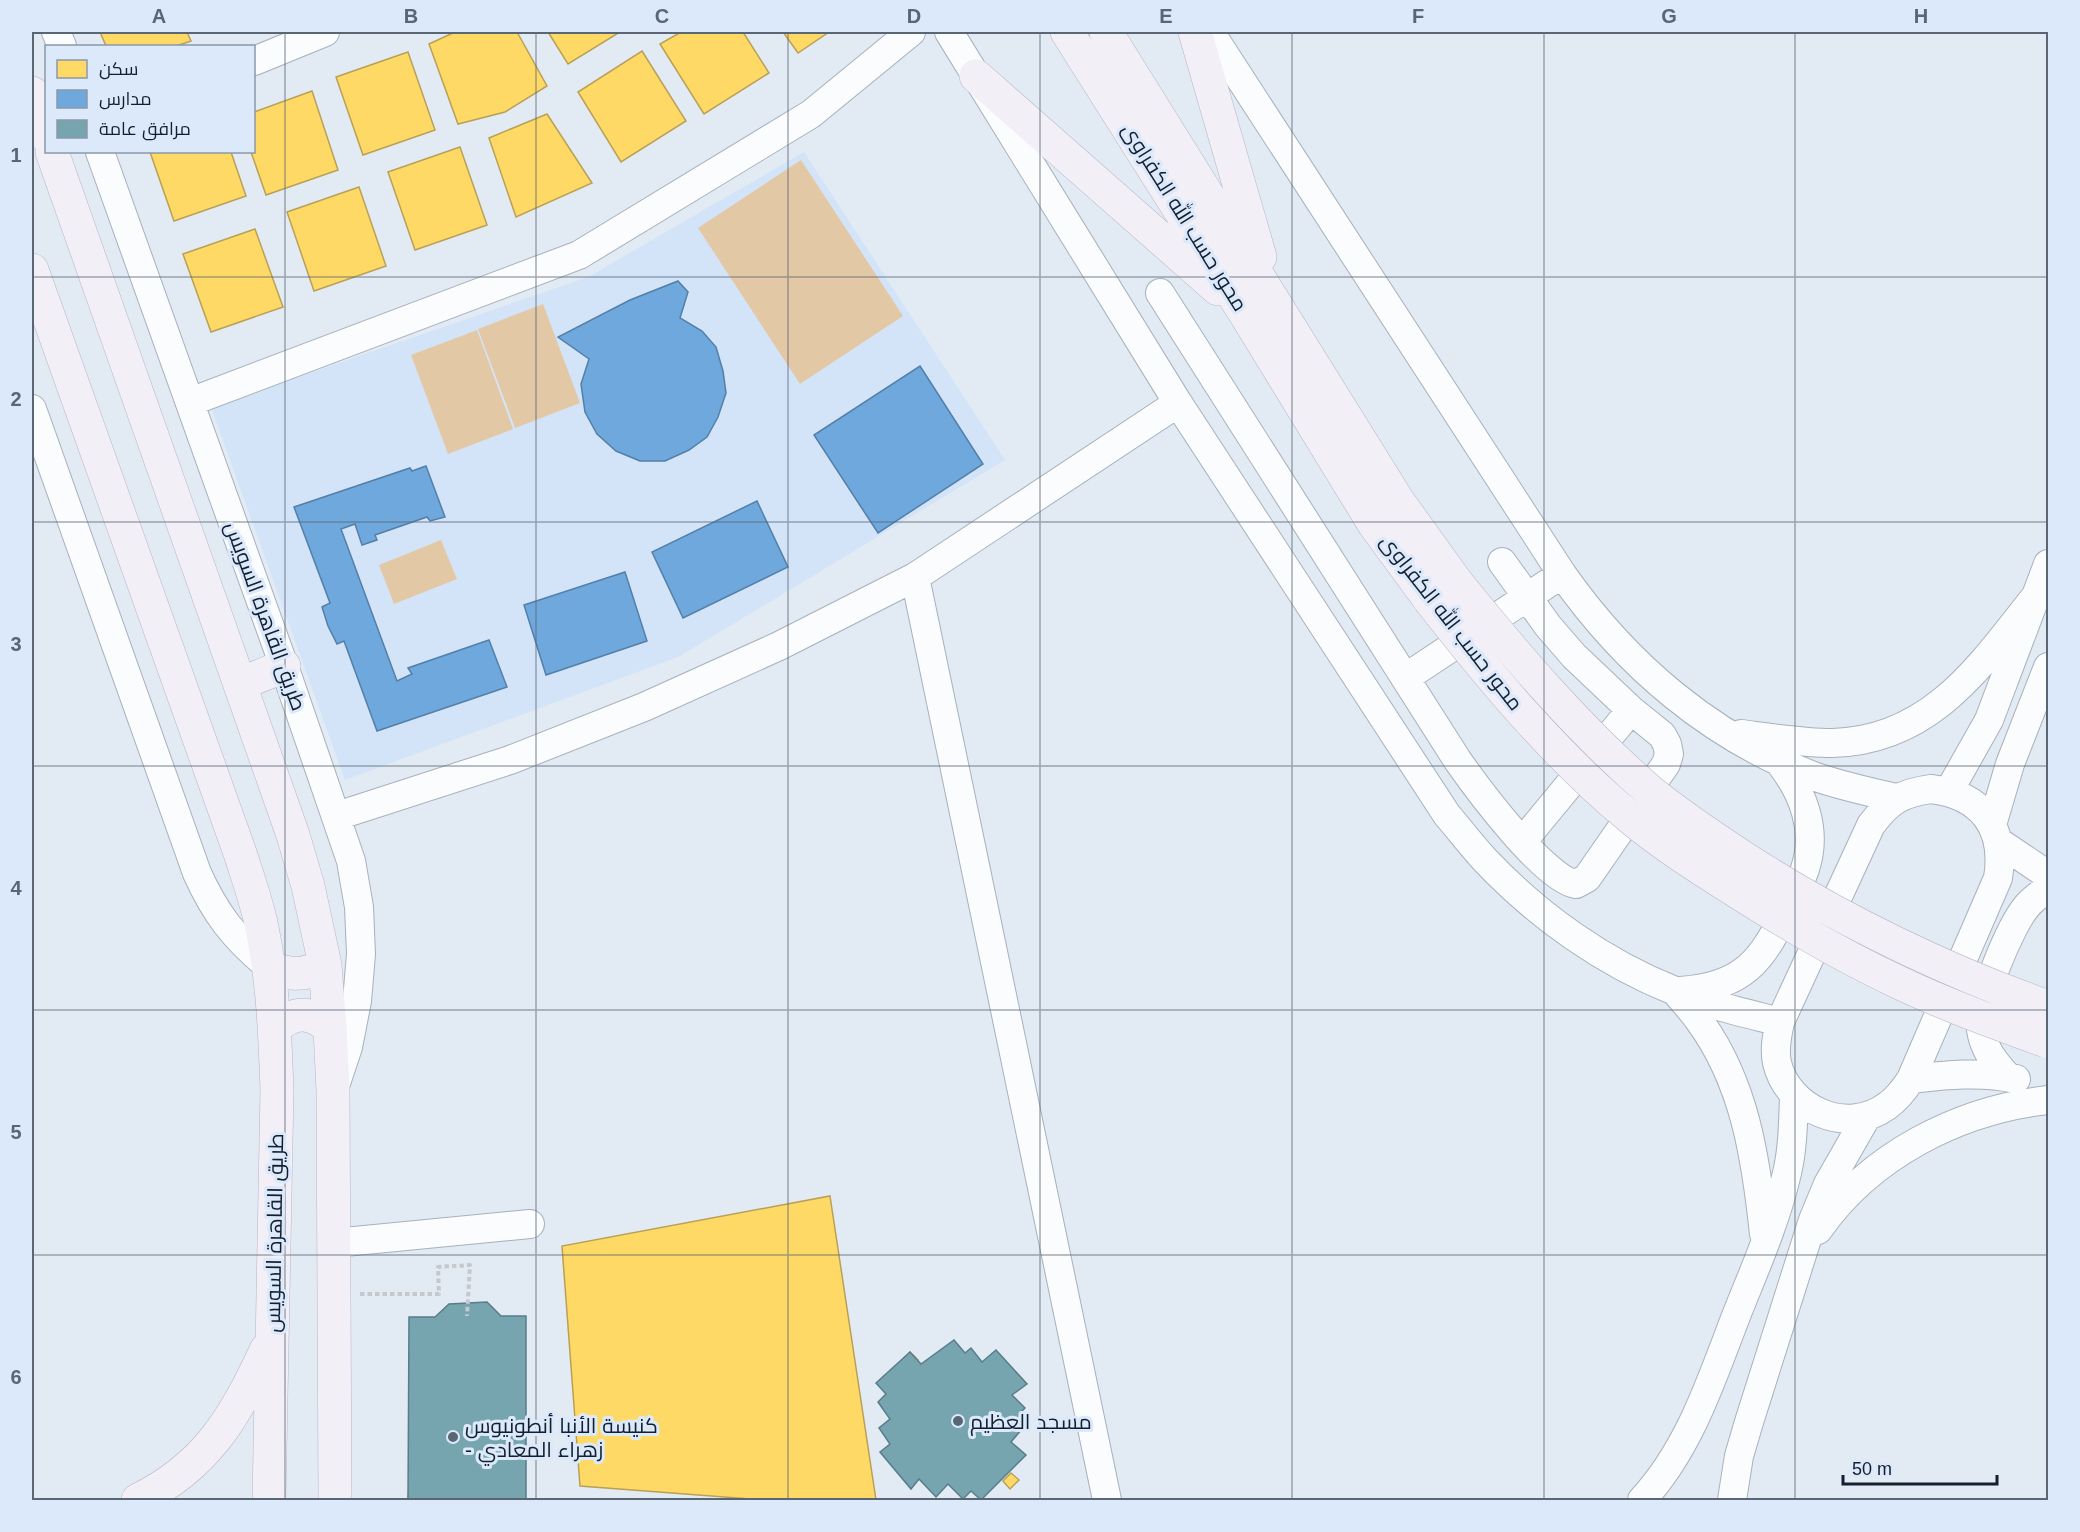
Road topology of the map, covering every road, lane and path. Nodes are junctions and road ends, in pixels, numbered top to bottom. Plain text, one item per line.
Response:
1 (325, 32) edge
2 (911, 32) edge
3 (949, 32) edge
4 (1067, 32) edge
5 (1106, 32) edge
6 (1195, 32) edge
7 (1210, 32) edge
8 (255, 61) edge
9 (976, 76) junction
10 (32, 93) edge
11 (45, 133) edge
12 (52, 153) edge
13 (99, 153) edge
14 (32, 270) edge
15 (1160, 293) dead end
16 (1259, 305) junction
17 (190, 402) junction
18 (1178, 403) junction
19 (32, 410) edge
20 (1502, 562) dead end
21 (2049, 564) edge
22 (1562, 574) junction
23 (915, 577) junction
24 (1443, 591) junction
25 (2039, 592) junction
26 (1527, 597) junction
27 (1322, 620) junction
28 (1378, 636) junction
29 (284, 666) junction
30 (2049, 667) edge
31 (1405, 678) junction
32 (240, 684) junction
33 (1631, 710) junction
34 (1725, 732) junction
35 (1779, 762) junction
36 (1949, 791) junction
37 (1896, 798) junction
38 (337, 816) junction
39 (1996, 833) junction
40 (1522, 842) junction
41 (1544, 863) junction
42 (2049, 875) edge
43 (2049, 889) edge
44 (1542, 912) junction
45 (325, 965) junction
46 (268, 966) junction
47 (1675, 991) junction
48 (2049, 1007) edge
49 (1780, 1022) junction
50 (274, 1029) junction
51 (330, 1029) junction
52 (2047, 1041) edge
53 (2008, 1077) junction
54 (1911, 1079) junction
55 (2049, 1089) edge
56 (333, 1091) junction
57 (1794, 1096) junction
58 (2049, 1100) edge
59 (1867, 1116) junction
60 (530, 1224) dead end
61 (334, 1243) junction
62 (1765, 1243) junction
63 (1800, 1257) junction
64 (334, 1295) junction
65 (467, 1316) dead end
66 (272, 1338) junction
67 (138, 1500) edge
68 (268, 1500) edge
69 (335, 1500) edge
70 (1107, 1500) edge
71 (1641, 1500) edge
72 (1732, 1500) edge

1 - 8 street
2 - 17 street
3 - 9 street
4 - 16 main road, محور حسب الله الكفراوى
5 - 16 main road, محور حسب الله الكفراوى
6 - 16 main road
7 - 22 street
9 - 16 main road
9 - 18 street
10 - 11 main road
12 - 32 main road, طريق القاهرة السويس
13 - 17 street, طريق القاهرة السويس
14 - 46 main road, طريق القاهرة السويس
15 - 28 street
16 - 24 main road, محور حسب الله الكفراوى
17 - 29 street, طريق القاهرة السويس
18 - 23 street
18 - 27 street
19 - 46 street
20 - 26 street
21 - 25 street
22 - 26 street
22 - 34 street
23 - 38 street
23 - 70 street
24 - 48 main road, محور حسب الله الكفراوى, bridge
24 - 52 main road, محور حسب الله الكفراوى, bridge
25 - 34 street
25 - 36 street
26 - 31 street
26 - 33 street
27 - 28 street
27 - 44 street
28 - 31 street
29 - 32 main road
29 - 38 street, طريق القاهرة السويس
30 - 39 street
31 - 40 street
32 - 45 main road, طريق القاهرة السويس
33 - 40 street
33 - 41 street
34 - 35 street
35 - 37 street
35 - 47 street
36 - 37 street
36 - 39 street
37 - 49 street
38 - 56 street, طريق القاهرة السويس
39 - 42 street
39 - 54 street
40 - 41 street
41 - 44 street
43 - 53 street
44 - 47 street
45 - 46 main road
45 - 51 main road, طريق القاهرة السويس
46 - 50 main road, طريق القاهرة السويس
47 - 49 street
47 - 62 street
49 - 57 street
50 - 51 main road
50 - 66 main road, طريق القاهرة السويس
51 - 56 main road, طريق القاهرة السويس
53 - 54 street
53 - 55 street
54 - 59 street
56 - 61 main road, طريق القاهرة السويس
57 - 59 street
57 - 62 street
58 - 63 street
59 - 63 street
60 - 61 street
61 - 64 main road, طريق القاهرة السويس
62 - 71 street
63 - 72 street
64 - 65 path
64 - 69 main road, طريق القاهرة السويس
66 - 67 main road
66 - 68 main road, طريق القاهرة السويس

